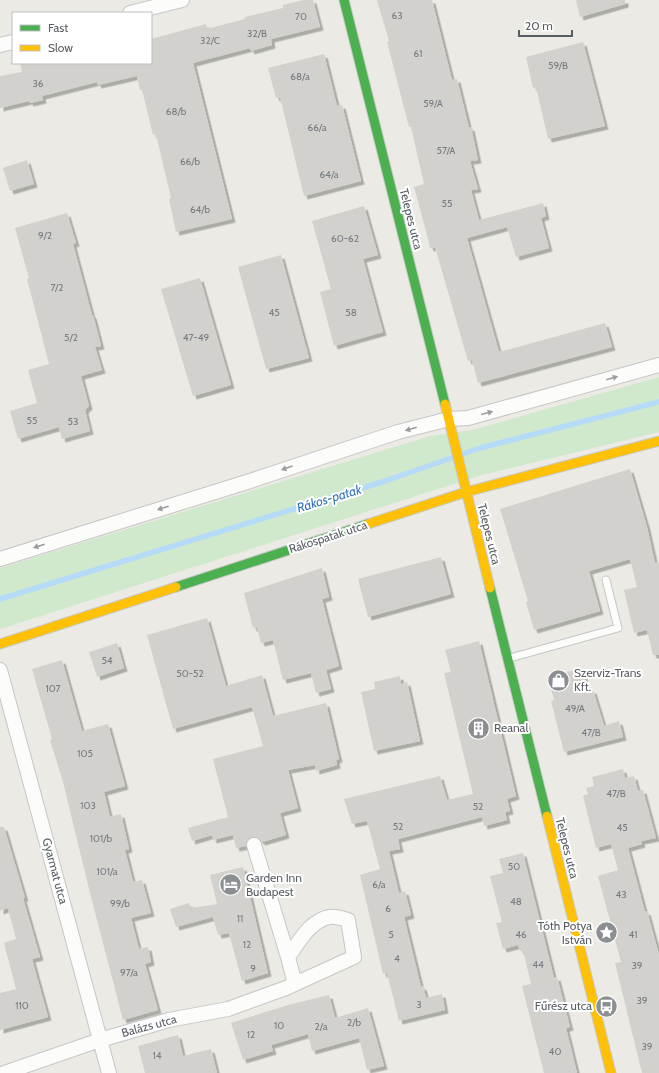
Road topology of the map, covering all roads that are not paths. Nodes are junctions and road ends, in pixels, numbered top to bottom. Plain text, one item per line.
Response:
1 (182, 0) edge
2 (344, 0) edge
3 (134, 12) edge
4 (12, 42) edge
5 (0, 45) edge
6 (659, 365) edge
7 (449, 419) junction
8 (659, 442) edge
9 (466, 492) junction
10 (0, 559) edge
11 (606, 580) dead end
12 (0, 644) edge
13 (508, 658) junction
14 (0, 670) edge
15 (254, 845) dead end
16 (288, 957) junction
17 (295, 984) junction
18 (100, 1040) junction
19 (4, 1073) edge
20 (109, 1073) edge
21 (611, 1073) edge

1 - 3 street
2 - 7 street, Telepes utca
4 - 5 street
7 -> 6 street
7 - 9 street, Telepes utca
7 -> 10 street
8 - 9 street, Rákospatak utca
9 - 12 street, Rákospatak utca
9 - 13 street, Telepes utca
11 - 13 lane
13 - 21 street, Telepes utca
14 - 18 street, Gyarmat utca
15 - 16 street
16 - 17 street
16 - 17 street, Balázs utca
17 - 18 street, Balázs utca
18 - 19 street, Balázs utca
18 - 20 street, Gyarmat utca

